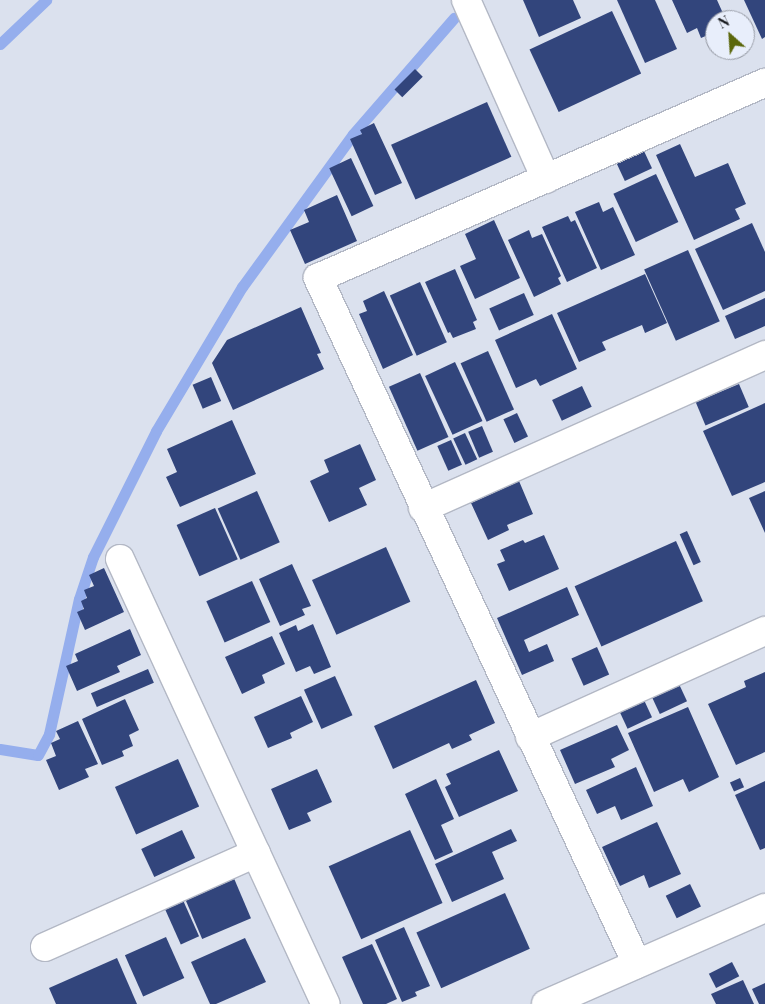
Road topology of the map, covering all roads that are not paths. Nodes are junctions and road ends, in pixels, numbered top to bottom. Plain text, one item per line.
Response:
1 (466, 0) edge
2 (765, 83) edge
3 (546, 179) junction
4 (765, 355) edge
5 (423, 508) junction
6 (120, 559) dead end
7 (765, 631) edge
8 (530, 737) junction
9 (256, 854) junction
10 (765, 908) edge
11 (45, 947) dead end
12 (637, 964) junction
13 (326, 1004) edge
14 (546, 1004) edge

1 - 3 street
2 - 3 street
3 - 5 street
4 - 5 street
5 - 8 street
6 - 9 street
7 - 8 street
8 - 12 street
9 - 11 street
9 - 13 street
10 - 12 street
12 - 14 street

